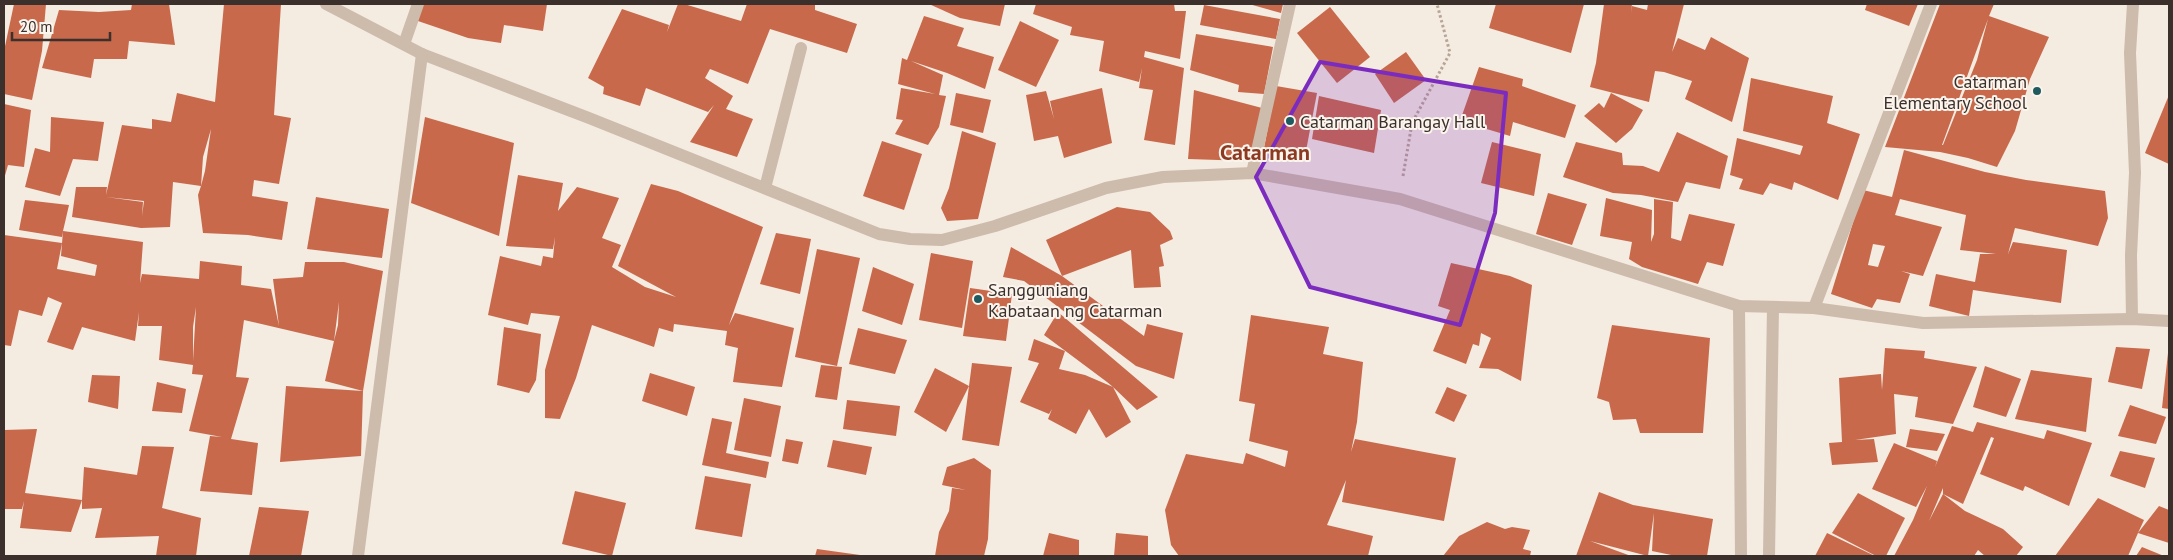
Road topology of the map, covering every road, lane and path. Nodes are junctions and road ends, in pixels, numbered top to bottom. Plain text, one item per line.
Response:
1 (326, 4) edge
2 (418, 4) edge
3 (1290, 4) edge
4 (1437, 4) edge
5 (1931, 4) edge
6 (2133, 4) edge
7 (404, 44) junction
8 (801, 48) dead end
9 (422, 54) junction
10 (1252, 173) junction
11 (766, 188) junction
12 (1400, 199) junction
13 (1739, 306) junction
14 (1773, 307) junction
15 (1814, 308) junction
16 (2132, 319) junction
17 (2169, 321) edge
18 (358, 556) edge
19 (1741, 556) edge
20 (1769, 556) edge

1 - 7 street
2 - 7 street
3 - 10 street
4 - 12 path
5 - 15 street
6 - 16 street
7 - 9 street
8 - 11 street
9 - 11 street
9 - 18 street
10 - 11 street
10 - 12 street
12 - 13 street
13 - 14 street
13 - 19 street
14 - 15 street
14 - 20 street
15 - 16 street
16 - 17 street

